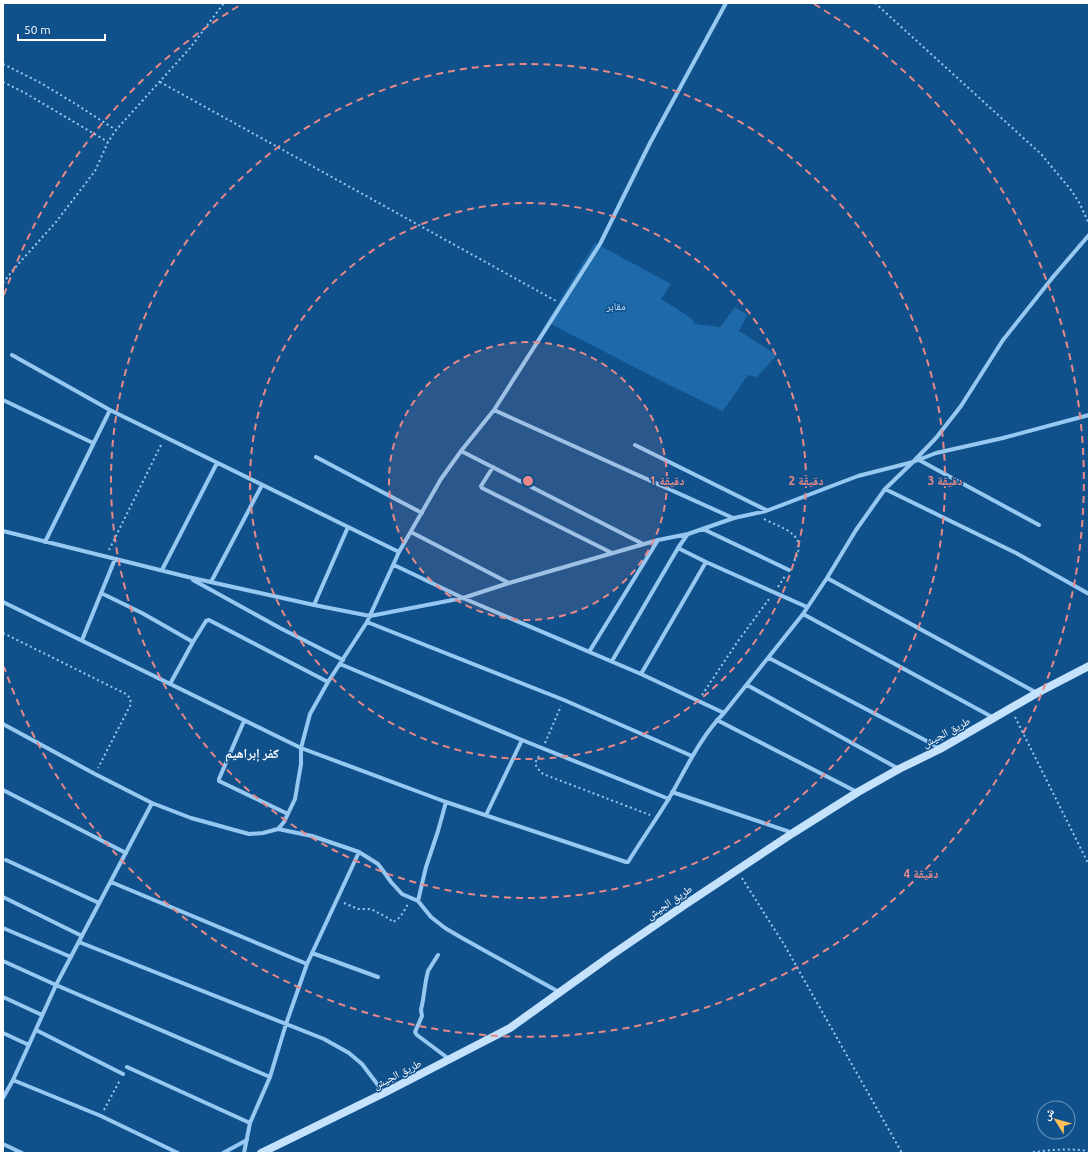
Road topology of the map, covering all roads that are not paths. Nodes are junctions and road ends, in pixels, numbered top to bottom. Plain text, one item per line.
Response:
1 (726, 3) edge
2 (1089, 235) edge
3 (12, 354) dead end
4 (3, 400) edge
5 (110, 410) junction
6 (494, 410) junction
7 (1089, 415) edge
8 (93, 444) junction
9 (635, 444) dead end
10 (462, 451) junction
11 (316, 457) dead end
12 (919, 460) junction
13 (913, 462) junction
14 (217, 463) junction
15 (493, 467) junction
16 (262, 485) junction
17 (885, 489) junction
18 (766, 511) junction
19 (422, 513) junction
20 (734, 518) junction
21 (1039, 525) dead end
22 (348, 527) junction
23 (703, 529) junction
24 (3, 530) edge
25 (411, 532) junction
26 (688, 534) junction
27 (658, 540) junction
28 (45, 542) junction
29 (643, 544) junction
30 (678, 548) junction
31 (399, 552) junction
32 (613, 553) junction
33 (115, 559) junction
34 (706, 562) junction
35 (394, 565) junction
36 (162, 570) junction
37 (789, 570) road end
38 (188, 577) junction
39 (827, 578) junction
40 (211, 582) junction
41 (509, 583) junction
42 (101, 594) junction
43 (1089, 594) edge
44 (464, 598) junction
45 (3, 602) edge
46 (314, 605) junction
47 (808, 607) junction
48 (803, 614) junction
49 (370, 616) junction
50 (368, 622) junction
51 (82, 640) junction
52 (193, 642) junction
53 (589, 652) junction
54 (769, 658) junction
55 (343, 660) junction
56 (612, 661) junction
57 (340, 664) junction
58 (1089, 666) edge
59 (641, 674) junction
60 (328, 682) junction
61 (170, 684) junction
62 (747, 685) junction
63 (1037, 693) junction
64 (724, 713) junction
65 (994, 718) junction
66 (717, 720) junction
67 (244, 721) junction
68 (3, 724) edge
69 (522, 740) junction
70 (301, 748) junction
71 (940, 749) junction
72 (692, 756) junction
73 (899, 769) junction
74 (3, 790) edge
75 (672, 792) junction
76 (858, 792) junction
77 (668, 799) junction
78 (446, 802) junction
79 (152, 803) junction
80 (288, 814) junction
81 (486, 815) junction
82 (278, 829) junction
83 (793, 833) junction
84 (359, 852) junction
85 (126, 853) junction
86 (6, 860) dead end
87 (111, 882) junction
88 (3, 897) edge
89 (418, 901) junction
90 (99, 903) junction
91 (3, 928) edge
92 (82, 936) junction
93 (79, 942) junction
94 (312, 953) junction
95 (438, 955) dead end
96 (71, 957) junction
97 (3, 961) edge
98 (307, 964) junction
99 (378, 977) dead end
100 (56, 985) junction
101 (560, 992) junction
102 (3, 997) edge
103 (42, 1016) junction
104 (286, 1024) junction
105 (36, 1030) junction
106 (3, 1033) edge
107 (29, 1045) junction
108 (449, 1060) junction
109 (127, 1067) dead end
110 (123, 1074) road end
111 (270, 1077) junction
112 (14, 1080) junction
113 (384, 1093) junction
114 (3, 1098) edge
115 (250, 1123) junction
116 (247, 1140) junction
117 (3, 1144) edge
118 (22, 1153) edge
119 (178, 1153) edge
120 (223, 1153) edge
121 (244, 1153) edge
122 (260, 1153) edge

1 - 6 street
2 - 13 street
3 - 5 street
4 - 8 street
5 - 8 street
5 - 14 street
6 - 10 street
6 - 20 street
7 - 12 street
8 - 28 street
9 - 18 street
10 - 15 street
10 - 19 street
11 - 19 street
12 - 13 street
12 - 21 street
13 - 17 street
13 - 18 street
14 - 16 street
14 - 36 street
15 - 29 street
15 - 32 street
16 - 22 street
16 - 40 street
17 - 39 street
17 - 43 street
18 - 20 street
19 - 25 street
20 - 23 street
22 - 31 street
22 - 46 street
23 - 26 street
23 - 37 street
24 - 28 street
25 - 31 street
25 - 41 street
26 - 27 street
26 - 30 street
27 - 29 street
27 - 53 street
28 - 33 street
29 - 32 street
30 - 34 street
30 - 56 street
31 - 35 street
32 - 41 street
33 - 36 street
33 - 42 street
34 - 47 street
34 - 59 street
35 - 44 street
35 - 49 street
36 - 38 street
38 - 40 street
38 - 55 street
39 - 47 street
39 - 63 street
40 - 46 street
41 - 44 street
42 - 51 street
42 - 52 street
44 - 49 street
44 - 53 street
45 - 51 street
46 - 49 street
47 - 48 street
48 - 54 street
48 - 65 street
49 - 50 street
50 - 55 street
50 - 72 street
51 - 61 street
52 - 60 street
52 - 61 street
53 - 56 street
54 - 62 street
54 - 71 street
55 - 57 street
56 - 59 street
57 - 60 street
57 - 69 street
58 - 63 main road, طريق الجيش
59 - 64 street
60 - 70 street
61 - 67 street
62 - 64 street
62 - 73 street
63 - 65 main road, طريق الجيش
64 - 66 street
65 - 71 main road, طريق الجيش
66 - 72 street
66 - 76 street
67 - 70 street
67 - 80 street
68 - 79 street
69 - 77 street
69 - 81 street
70 - 78 street
70 - 80 street
71 - 73 main road, طريق الجيش
72 - 75 street
73 - 76 main road, طريق الجيش
74 - 85 street
75 - 77 street
75 - 83 street
76 - 83 main road, طريق الجيش
77 - 81 street
78 - 81 street
78 - 89 street
79 - 82 street
79 - 85 street
80 - 82 street
82 - 84 street
83 - 101 main road, طريق الجيش
84 - 89 street
84 - 94 street
85 - 87 street
86 - 90 street
87 - 90 street
87 - 98 street
88 - 92 street
89 - 101 street
90 - 92 street
91 - 96 street
92 - 93 street
93 - 96 street
93 - 104 street
94 - 98 street
94 - 99 street
95 - 108 street
96 - 100 street
97 - 100 street
98 - 104 street
100 - 103 street
100 - 111 street
101 - 108 main road, طريق الجيش
102 - 103 street
103 - 105 street
104 - 111 street
104 - 113 street
105 - 107 street
105 - 110 street
106 - 107 street
107 - 112 street
108 - 113 main road, طريق الجيش
109 - 115 street
111 - 115 street
112 - 114 street
112 - 119 street
113 - 122 main road, طريق الجيش
115 - 116 street
116 - 120 street
116 - 121 street
117 - 118 street

